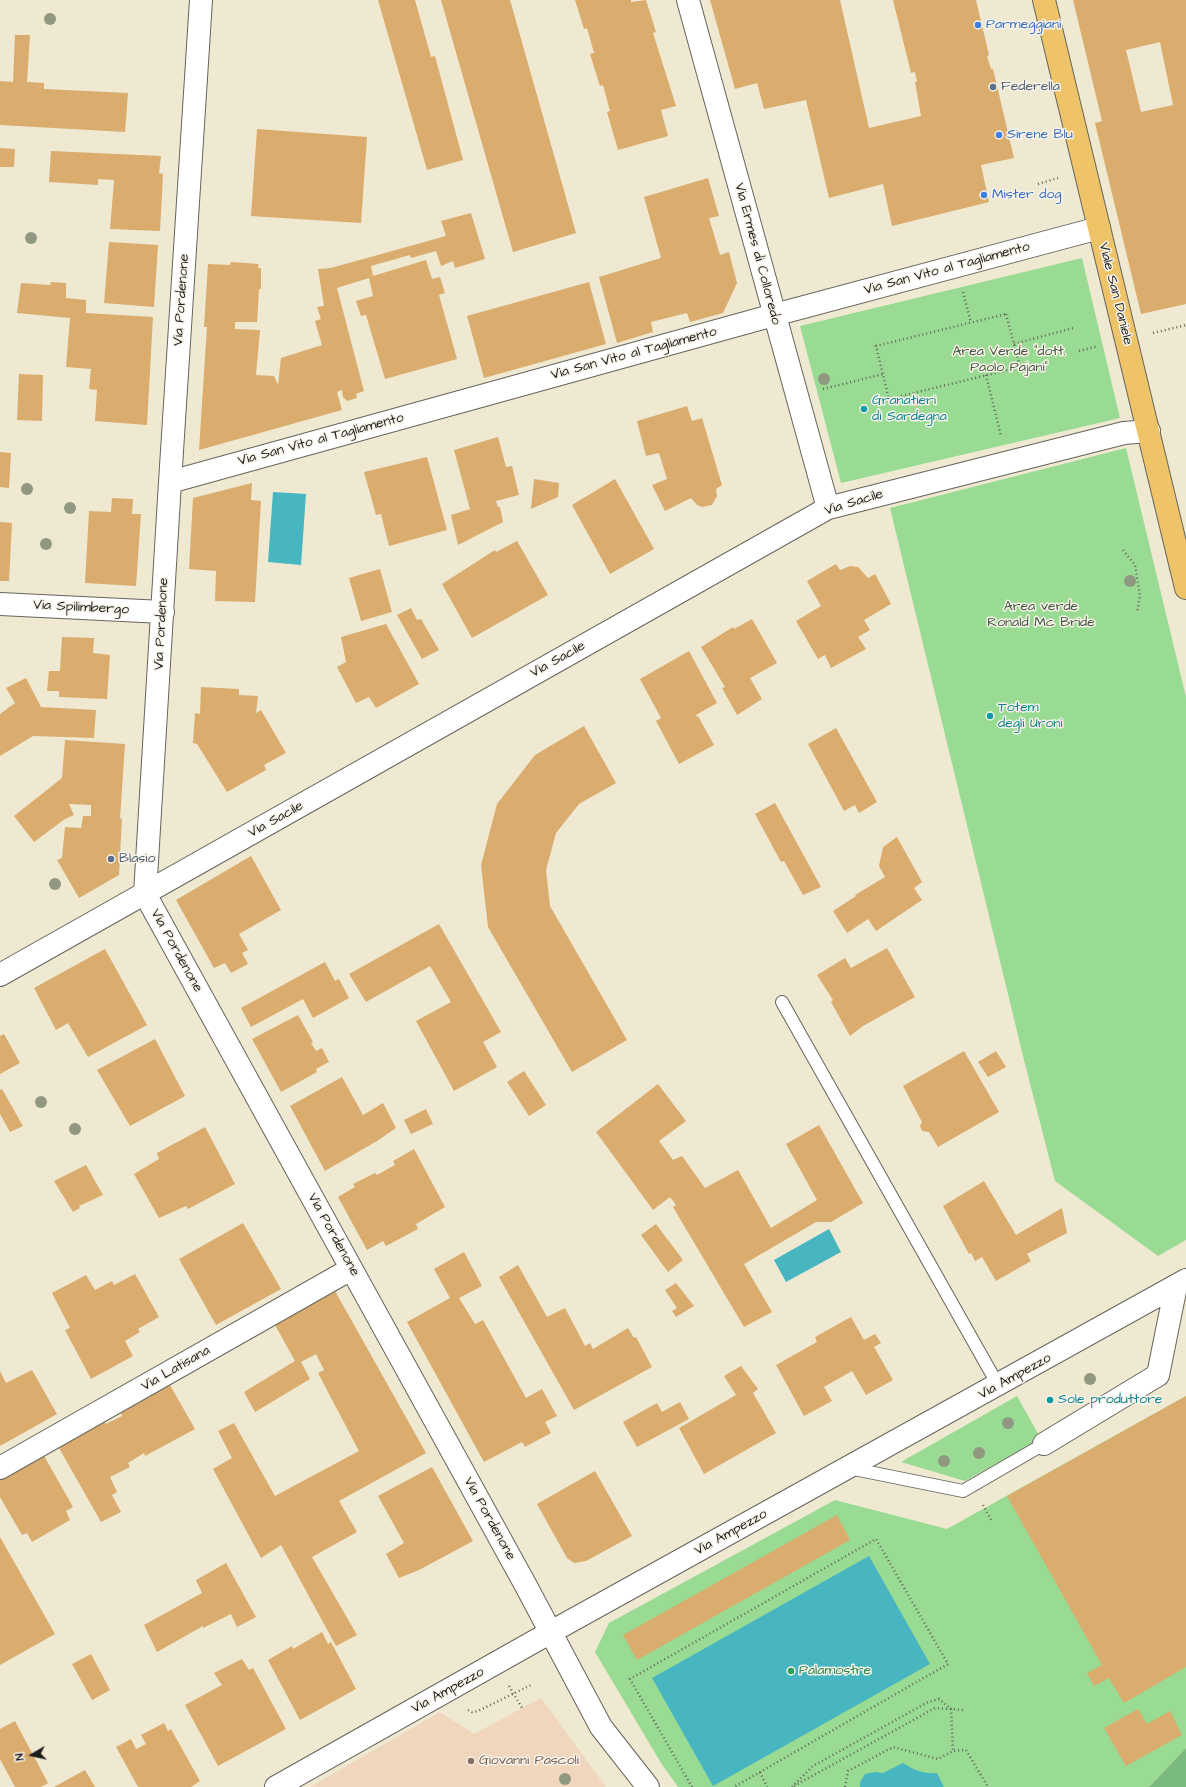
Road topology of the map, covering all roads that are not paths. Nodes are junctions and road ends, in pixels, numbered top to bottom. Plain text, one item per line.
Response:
1 (201, 0) edge
2 (688, 0) edge
3 (1044, 0) edge
4 (1099, 228) junction
5 (774, 315) junction
6 (1149, 431) junction
7 (170, 482) junction
8 (828, 508) junction
9 (1186, 588) edge
10 (0, 604) edge
11 (163, 612) junction
12 (145, 894) junction
13 (0, 975) edge
14 (782, 1002) dead end
15 (351, 1269) junction
16 (1181, 1283) edge
17 (998, 1386) junction
18 (1044, 1444) joint
19 (0, 1468) edge
20 (848, 1468) junction
21 (551, 1632) junction
22 (276, 1787) edge
23 (648, 1787) edge

1 - 7 street, Via Pordenone
2 - 5 street, Via Ermes di Colloredo
3 - 4 main road, Viale San Daniele
4 - 5 street, Via San Vito al Tagliamento
4 - 6 main road, Viale San Daniele
5 - 7 street, Via San Vito al Tagliamento
5 - 8 street, Via Ermes di Colloredo
6 - 8 street, Via Sacile
6 - 9 main road, Viale San Daniele
7 - 11 street, Via Pordenone
8 - 12 street, Via Sacile
10 - 11 street, Via Spilimbergo
11 - 12 street, Via Pordenone
12 - 13 street, Via Sacile
12 - 15 street, Via Pordenone
14 - 17 lane
15 - 19 street, Via Latisana
15 - 21 street, Via Pordenone
16 - 17 street, Via Ampezzo
16 - 18 street
17 - 20 street, Via Ampezzo
18 - 20 lane
20 - 21 street, Via Ampezzo
21 - 22 street, Via Ampezzo
21 - 23 street, Via Pordenone

